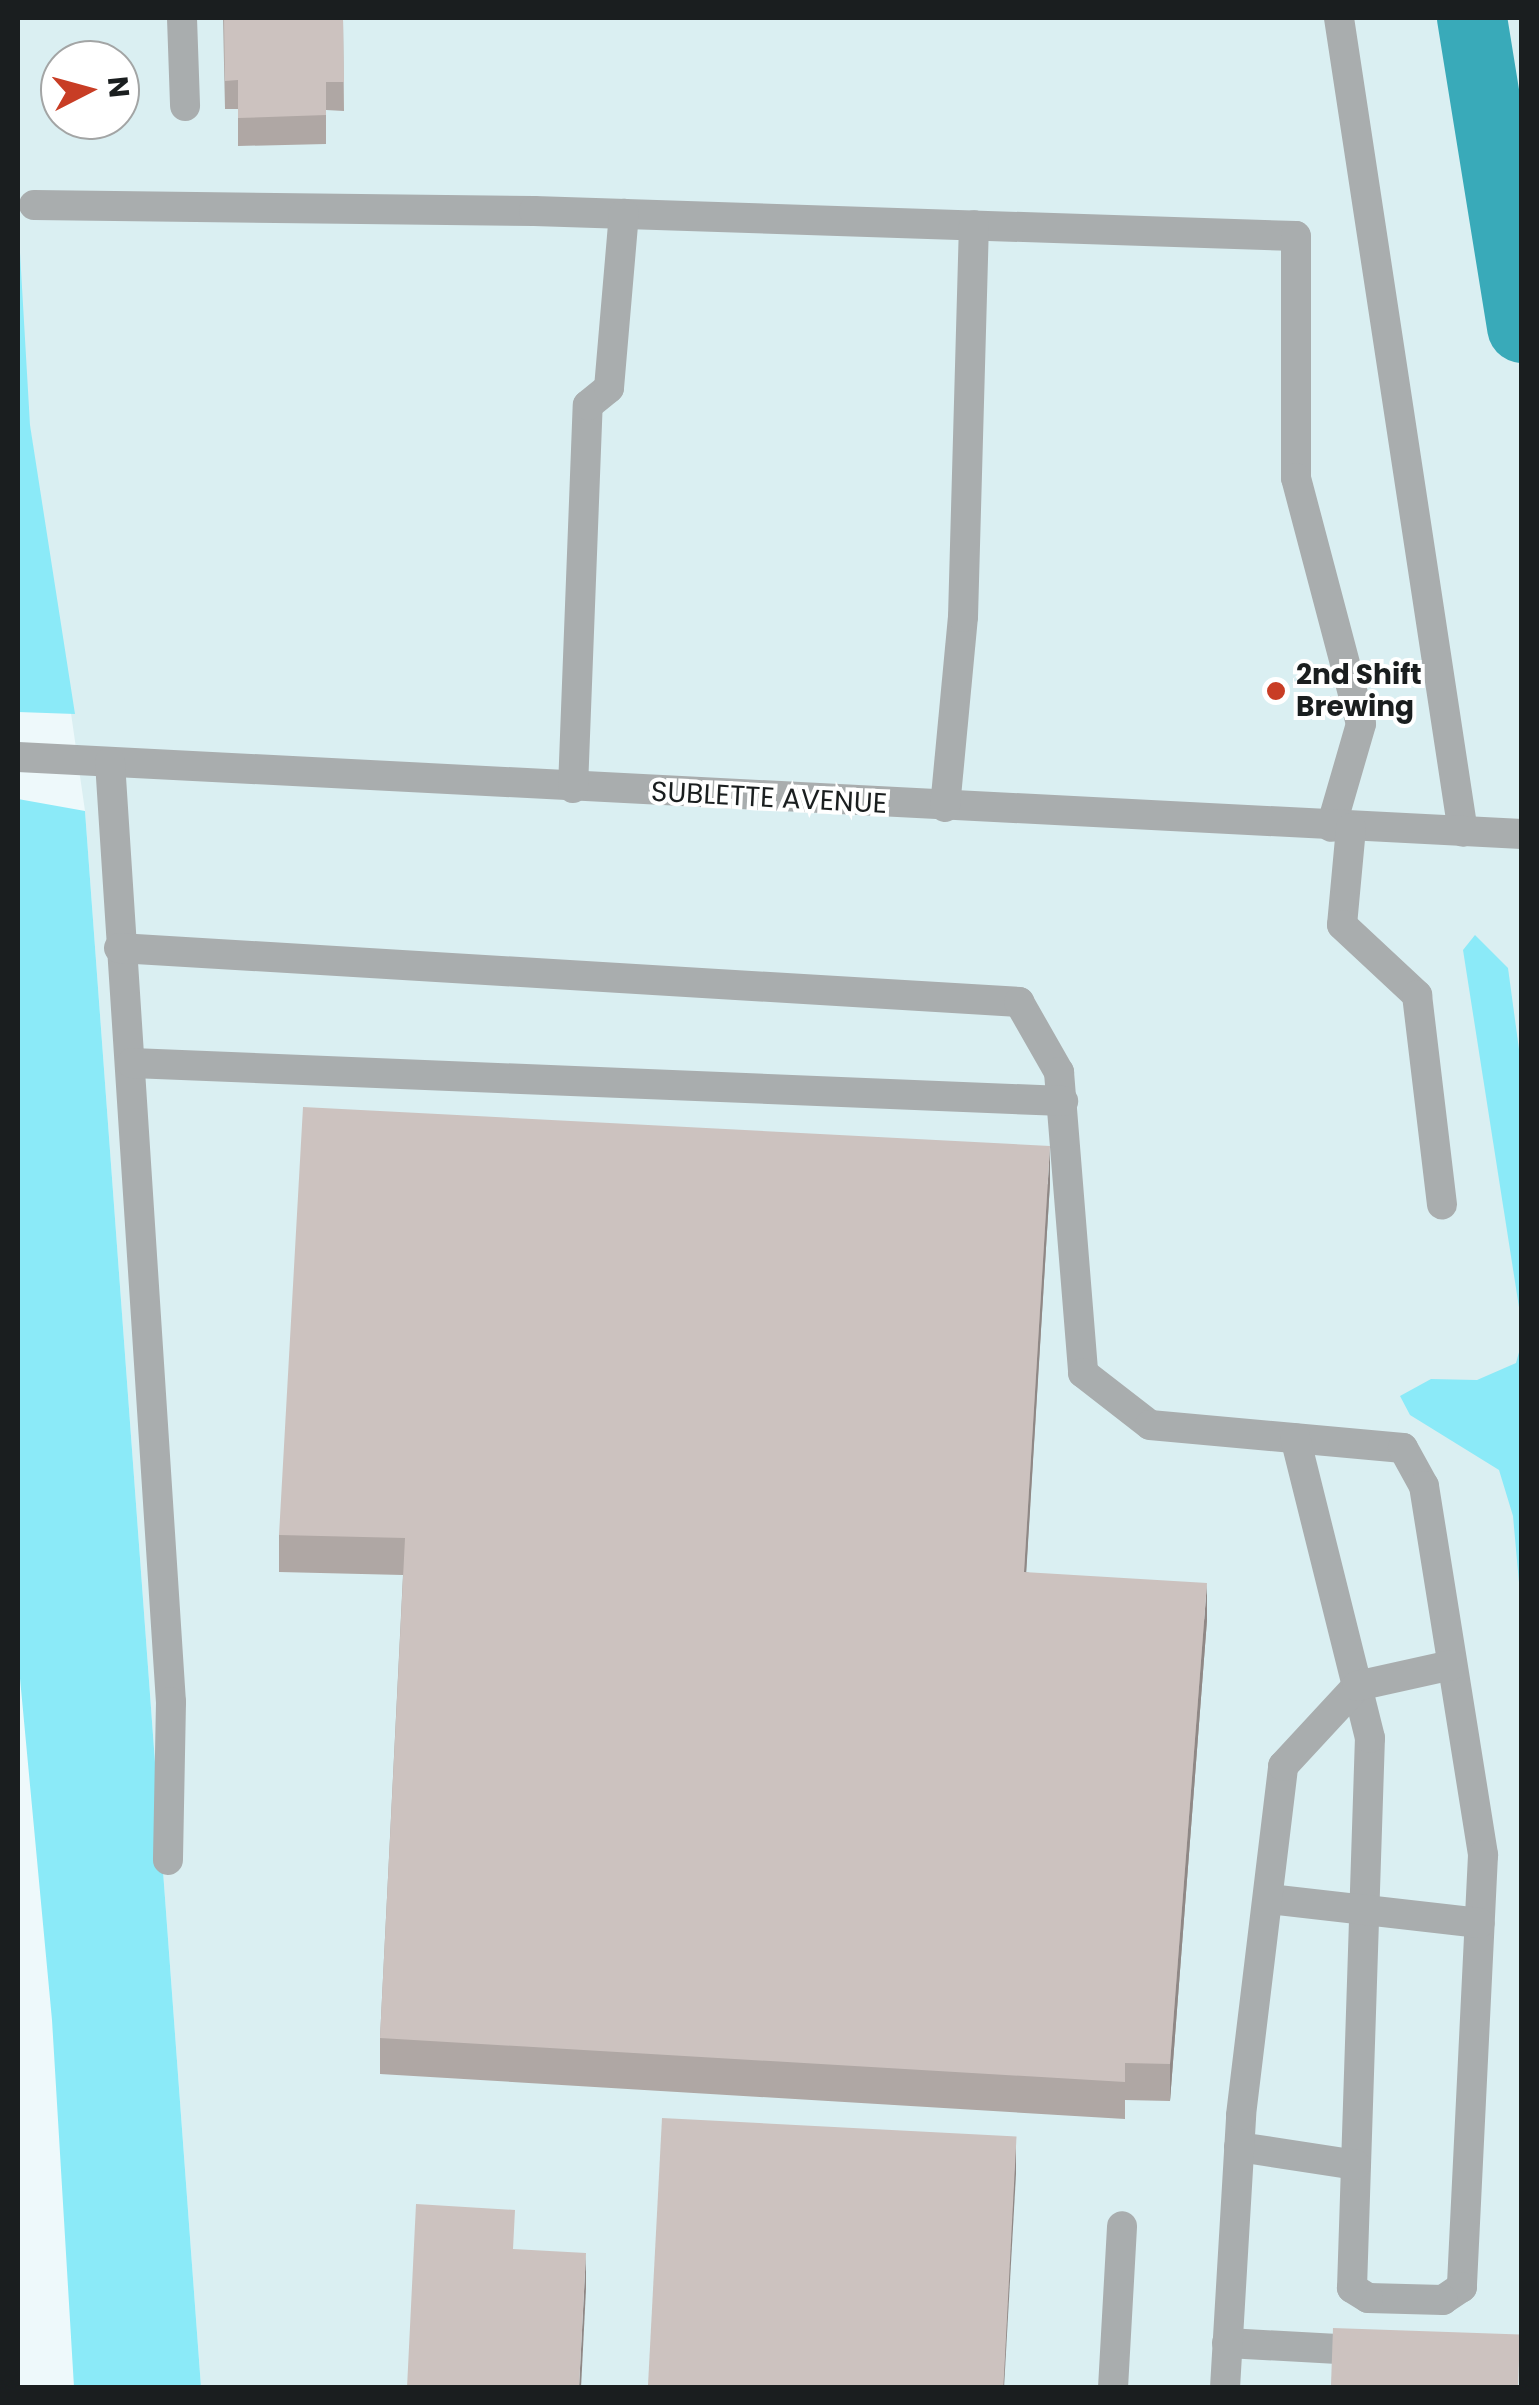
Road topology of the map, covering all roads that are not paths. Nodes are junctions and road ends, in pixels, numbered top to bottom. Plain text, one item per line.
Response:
1 (182, 18) edge
2 (1339, 18) edge
3 (184, 106) dead end
4 (34, 205) dead end
5 (624, 214) junction
6 (974, 225) junction
7 (18, 757) edge
8 (110, 762) junction
9 (573, 788) junction
10 (945, 807) junction
11 (1341, 828) junction
12 (1464, 832) junction
13 (1512, 834) edge
14 (119, 948) junction
15 (132, 1062) junction
16 (1063, 1101) junction
17 (1442, 1205) dead end
18 (1295, 1438) junction
19 (1452, 1665) junction
20 (1357, 1686) junction
21 (168, 1860) dead end
22 (1268, 1899) junction
23 (1364, 1908) junction
24 (1480, 1924) junction
25 (1239, 2147) junction
26 (1356, 2165) junction
27 (1122, 2226) dead end
28 (1227, 2343) junction
29 (1398, 2352) edge
30 (1113, 2388) edge
31 (1225, 2388) edge

1 - 3 street
2 - 12 street
4 - 5 street
5 - 6 street
5 - 9 street
6 - 10 street
6 - 11 street
7 - 8 street, SUBLETTE AVENUE
8 - 9 street, SUBLETTE AVENUE
8 - 14 street
9 - 10 street, SUBLETTE AVENUE
10 - 11 street, SUBLETTE AVENUE
11 - 12 street, SUBLETTE AVENUE
11 - 17 street
12 - 13 street, SUBLETTE AVENUE
14 - 15 street
14 - 16 street
15 - 16 street
15 - 21 street
16 - 18 street
18 - 19 street
18 - 20 street
19 - 20 street
19 - 24 street
20 - 22 street
20 - 23 street
22 - 23 street
22 - 25 street
23 - 24 street
23 - 26 street
24 - 26 street
25 - 26 street
25 - 28 street
27 - 30 street
28 - 29 street
28 - 31 street

